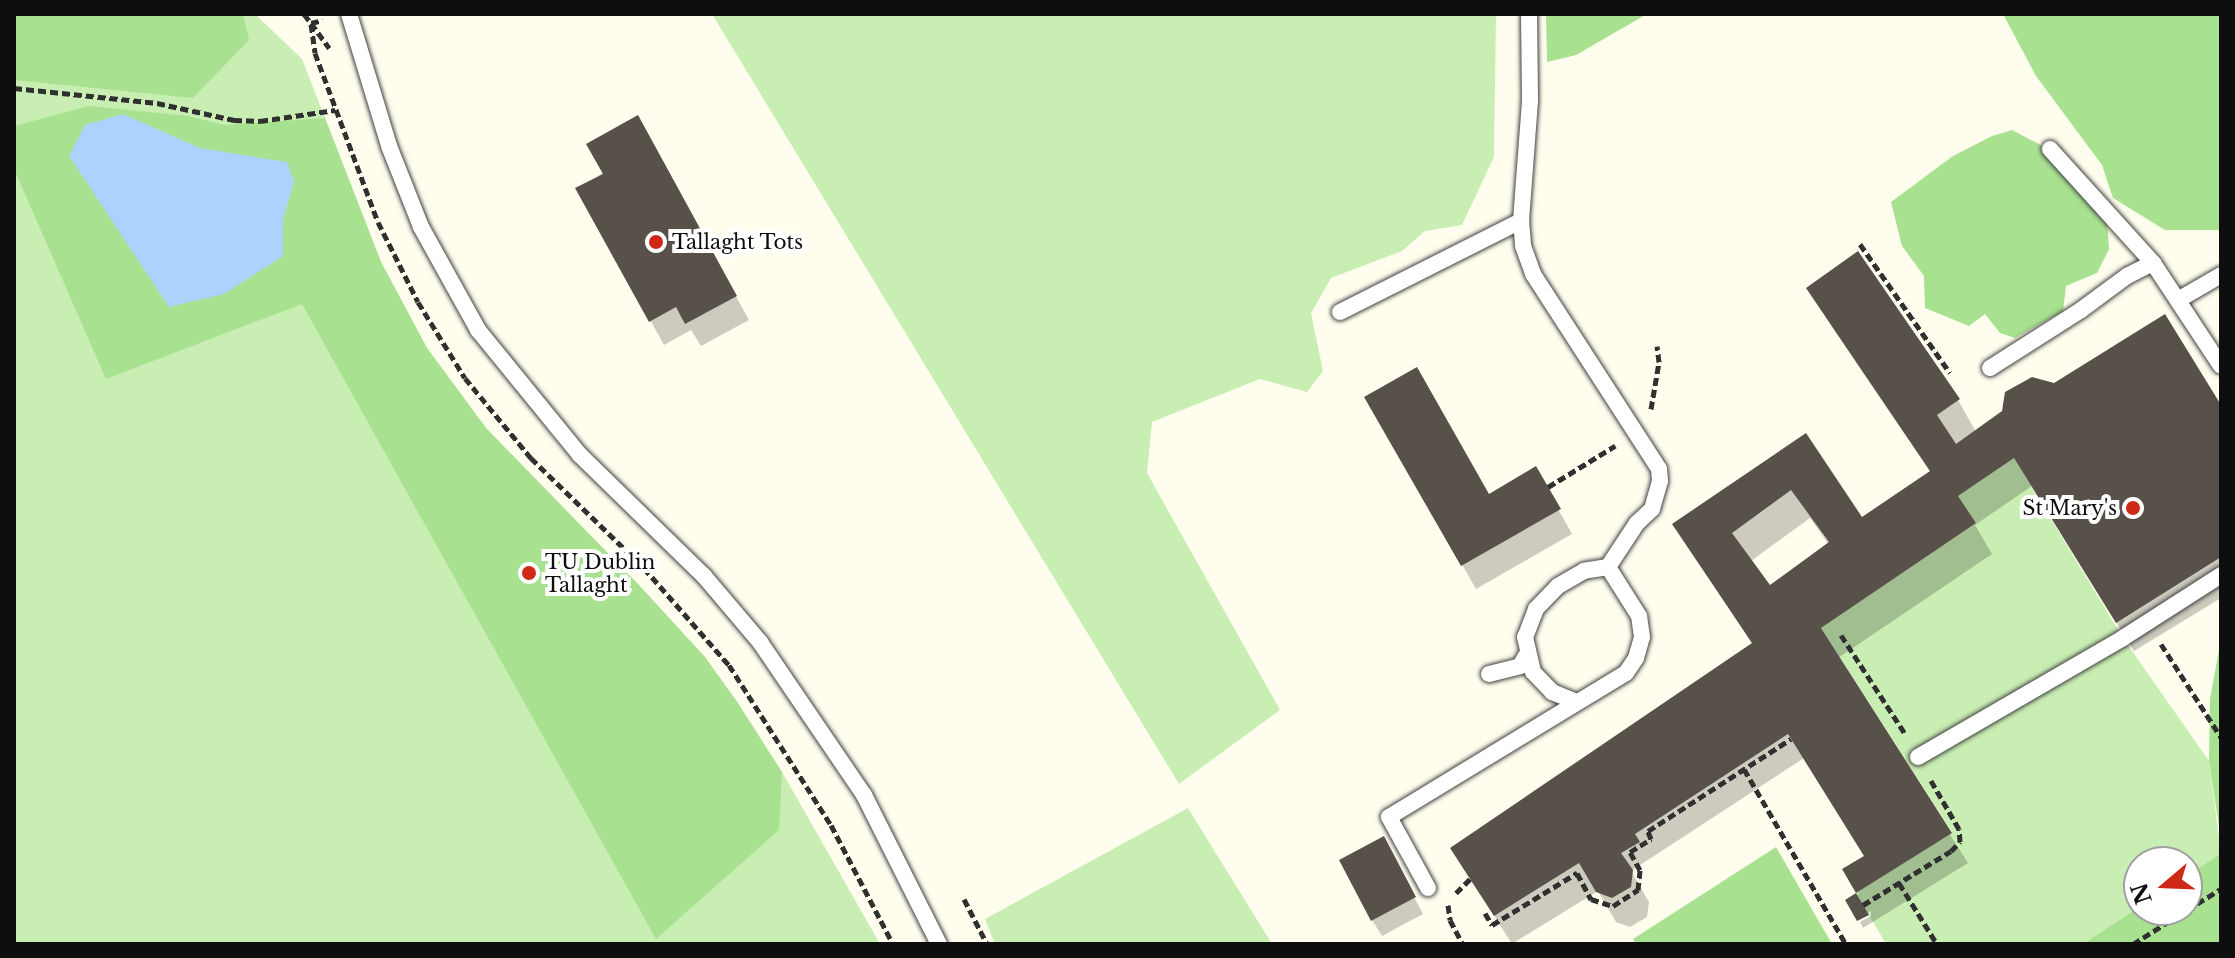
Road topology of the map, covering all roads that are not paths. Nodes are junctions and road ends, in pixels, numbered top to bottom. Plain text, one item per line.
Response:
1 (349, 14) edge
2 (1529, 14) edge
3 (2050, 149) dead end
4 (1521, 221) junction
5 (2153, 263) junction
6 (2221, 275) edge
7 (2178, 300) junction
8 (1340, 312) dead end
9 (2221, 366) edge
10 (1990, 368) dead end
11 (1608, 567) junction
12 (2221, 575) edge
13 (1528, 652) junction
14 (1489, 674) dead end
15 (1577, 702) junction
16 (1918, 757) dead end
17 (1428, 888) dead end
18 (939, 944) edge

1 - 18 lane
2 - 4 lane
3 - 5 lane
4 - 8 lane
4 - 11 lane
5 - 7 lane
5 - 10 lane
6 - 7 lane
7 - 9 lane
11 - 13 lane
11 - 15 lane
12 - 16 lane
13 - 14 lane
13 - 15 lane
15 - 17 lane

